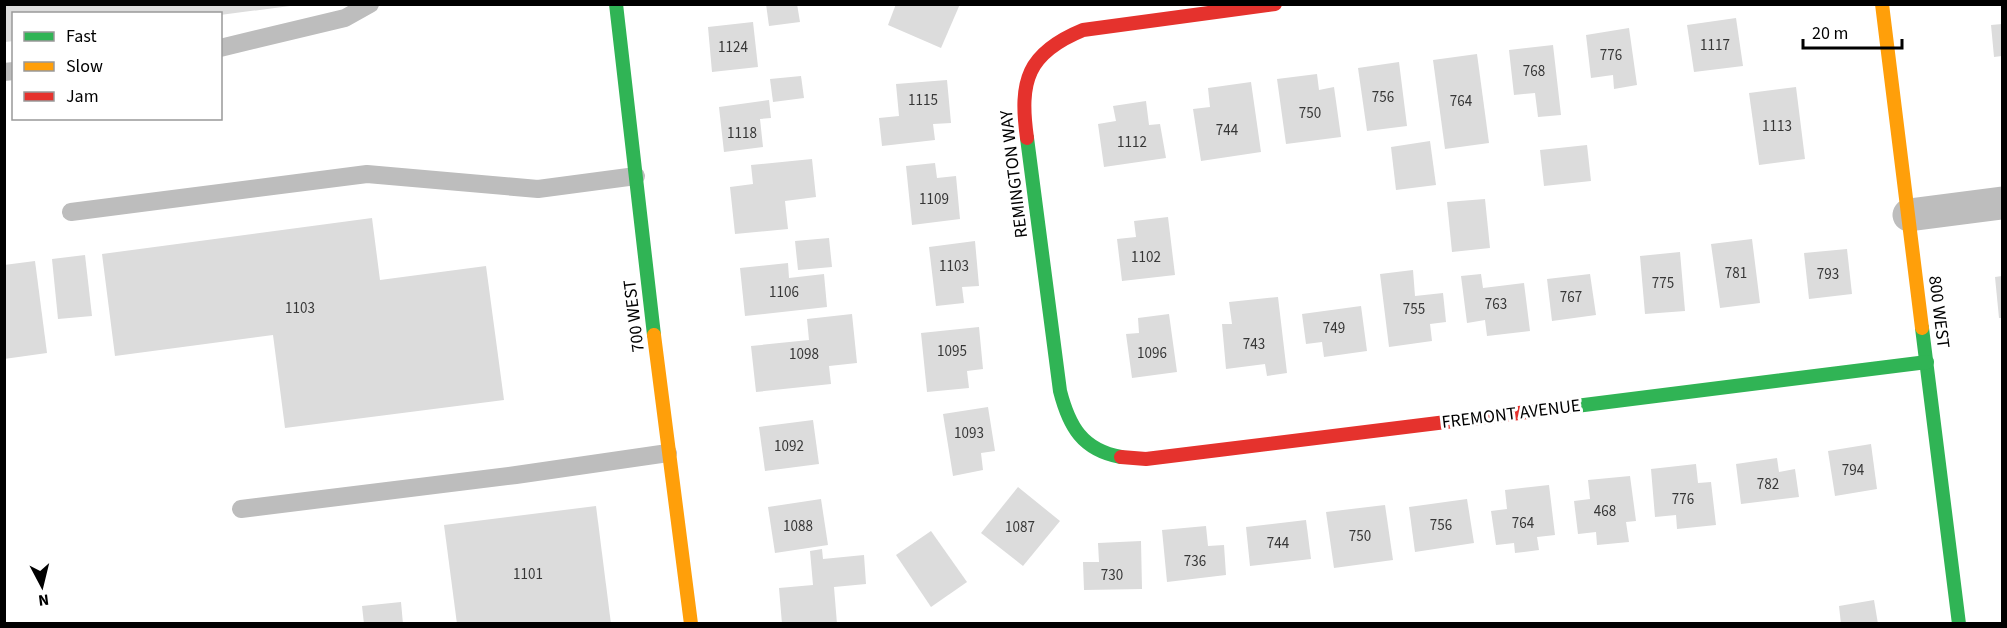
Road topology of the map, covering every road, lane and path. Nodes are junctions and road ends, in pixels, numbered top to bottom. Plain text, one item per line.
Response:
1 (370, 4) edge
2 (616, 4) edge
3 (1275, 4) edge
4 (1882, 4) edge
5 (222, 48) edge
6 (636, 176) junction
7 (2002, 203) edge
8 (71, 212) dead end
9 (1909, 215) junction
10 (1927, 362) junction
11 (1096, 450) joint
12 (668, 453) junction
13 (241, 510) dead end
14 (691, 624) edge
15 (1959, 624) edge

1 - 5 lane
2 - 6 street, 700 WEST
3 - 11 street, REMINGTON WAY
4 - 9 street, 800 WEST
6 - 8 lane
6 - 12 street, 700 WEST
7 - 9 street
9 - 10 street, 800 WEST
10 - 11 street, FREMONT AVENUE
10 - 15 street, 800 WEST
12 - 13 lane
12 - 14 street, 700 WEST

